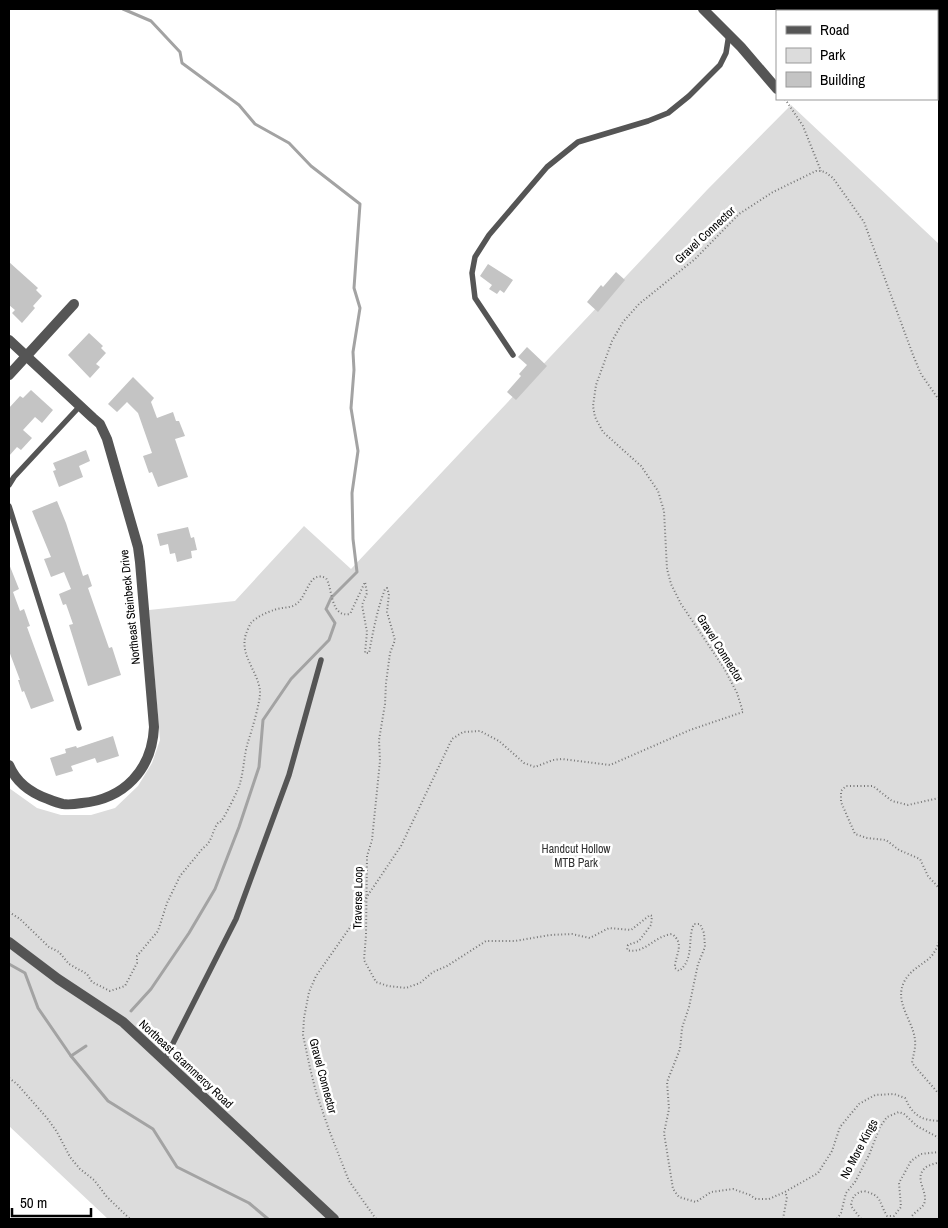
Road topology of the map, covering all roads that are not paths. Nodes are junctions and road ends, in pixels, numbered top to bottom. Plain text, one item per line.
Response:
1 (703, 9) edge
2 (729, 34) junction
3 (776, 88) edge
4 (74, 304) dead end
5 (9, 340) edge
6 (513, 355) dead end
7 (26, 356) junction
8 (9, 375) edge
9 (80, 406) junction
10 (9, 485) edge
11 (9, 506) edge
12 (321, 660) dead end
13 (79, 728) dead end
14 (9, 765) edge
15 (9, 942) edge
16 (164, 1061) junction
17 (334, 1219) edge

1 - 2 street
2 - 3 street
2 - 6 lane
4 - 7 street
5 - 7 street, Northeast Steinbeck Drive
7 - 8 street
7 - 9 street, Northeast Steinbeck Drive
9 - 10 lane
9 - 14 street, Northeast Steinbeck Drive
11 - 13 lane
12 - 16 lane
15 - 16 street, Northeast Grammercy Road
16 - 17 street, Northeast Grammercy Road

